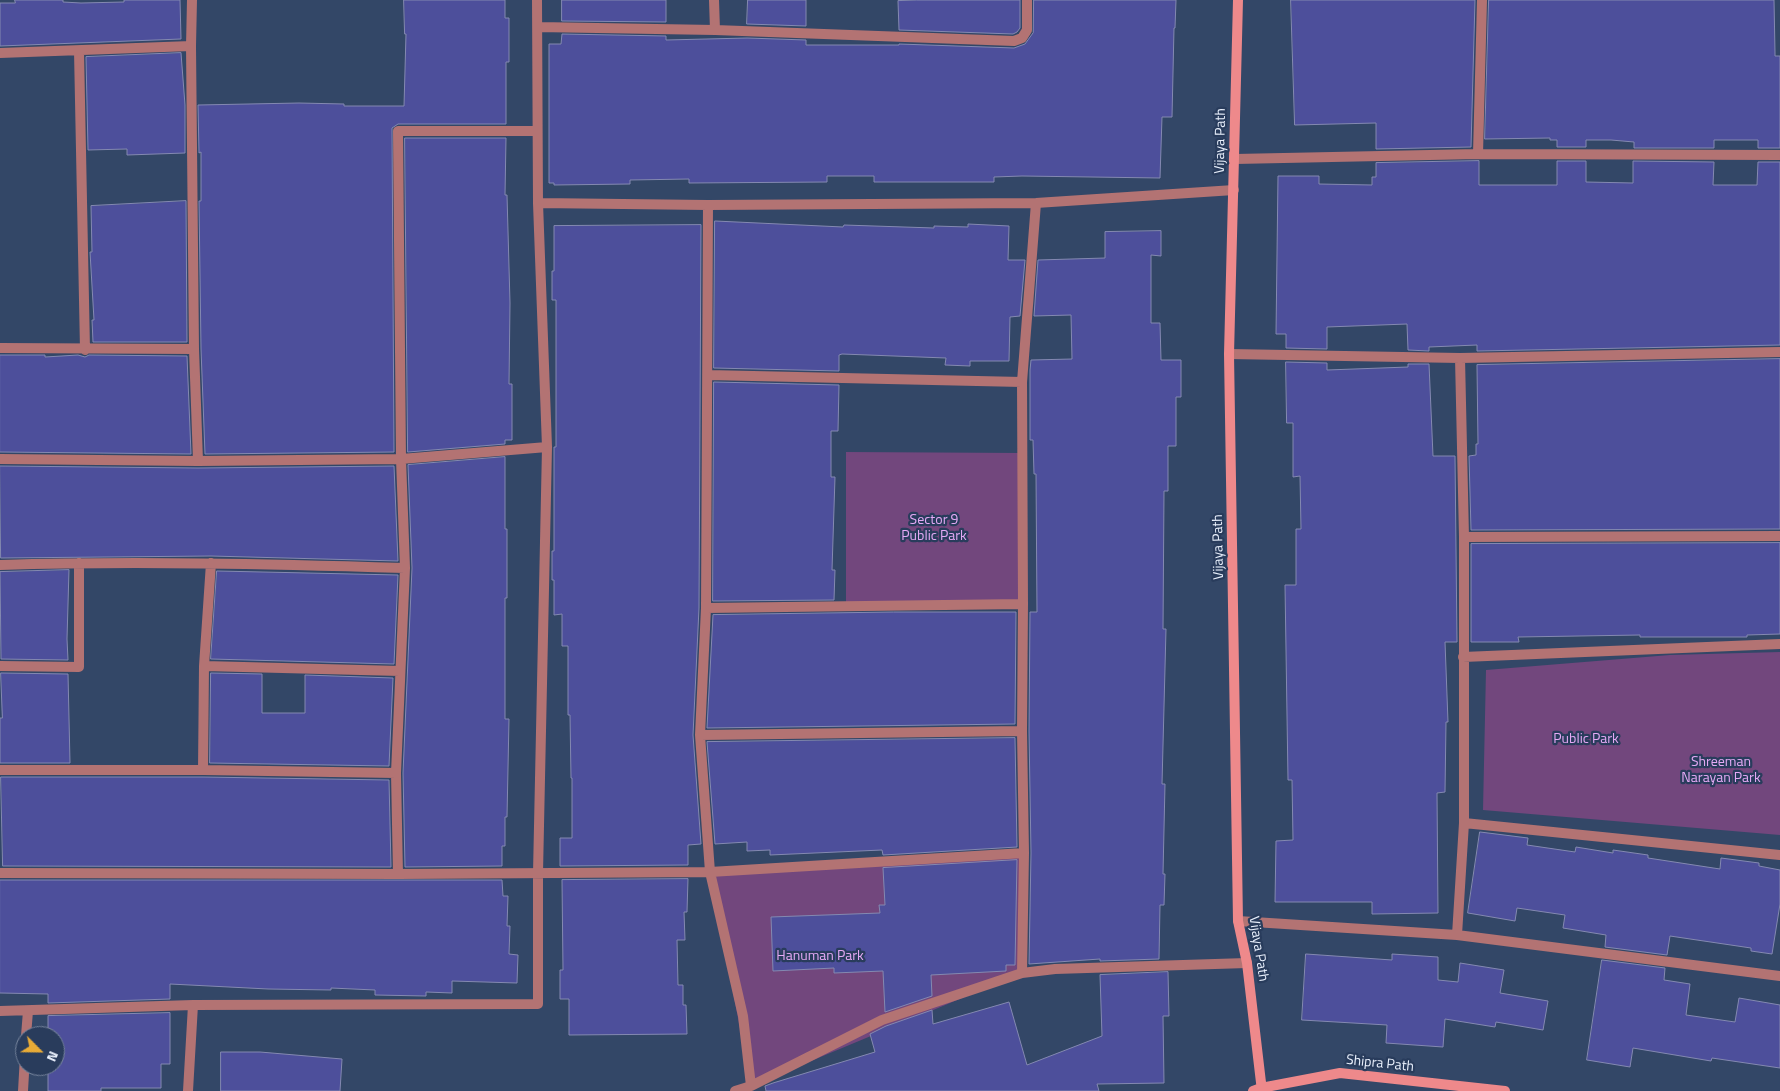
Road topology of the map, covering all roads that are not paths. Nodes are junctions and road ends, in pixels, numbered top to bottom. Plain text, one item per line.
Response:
1 (192, 0) edge
2 (537, 0) edge
3 (714, 0) edge
4 (1027, 0) edge
5 (1238, 0) edge
6 (1482, 0) edge
7 (538, 28) junction
8 (715, 30) junction
9 (191, 46) junction
10 (79, 51) junction
11 (0, 53) edge
12 (537, 131) junction
13 (1478, 154) junction
14 (1780, 155) edge
15 (1235, 159) junction
16 (1234, 190) junction
17 (538, 203) junction
18 (1036, 203) junction
19 (708, 205) junction
20 (0, 348) edge
21 (194, 349) junction
22 (85, 350) junction
23 (1780, 352) edge
24 (1229, 354) junction
25 (1460, 358) junction
26 (708, 375) junction
27 (1022, 382) junction
28 (547, 448) junction
29 (0, 459) edge
30 (401, 459) junction
31 (198, 461) junction
32 (1780, 536) edge
33 (1464, 537) junction
34 (79, 563) junction
35 (211, 563) junction
36 (0, 565) edge
37 (404, 568) junction
38 (1023, 604) junction
39 (706, 608) junction
40 (1780, 644) edge
41 (1464, 657) junction
42 (0, 666) edge
43 (204, 666) junction
44 (400, 671) junction
45 (1022, 731) junction
46 (700, 735) junction
47 (0, 770) edge
48 (204, 770) junction
49 (396, 773) junction
50 (1464, 823) junction
51 (1024, 853) junction
52 (1780, 855) edge
53 (710, 872) junction
54 (0, 873) edge
55 (538, 873) junction
56 (398, 874) junction
57 (1238, 921) junction
58 (1457, 935) junction
59 (1247, 963) junction
60 (1022, 973) junction
61 (1780, 976) edge
62 (193, 1005) junction
63 (0, 1011) edge
64 (28, 1011) junction
65 (27, 1026) edge
66 (24, 1076) edge
67 (751, 1086) junction
68 (1259, 1090) edge
69 (23, 1091) edge
70 (188, 1091) edge
71 (735, 1091) edge
72 (1505, 1091) edge

1 - 9 street
2 - 7 street
3 - 8 street
4 - 8 street
5 - 15 street, Vijaya Path
6 - 13 street
7 - 8 street
7 - 12 street
9 - 10 street
9 - 21 street
10 - 11 street
10 - 22 street
12 - 17 street
12 - 30 street
13 - 14 street
13 - 15 street
15 - 16 street, Vijaya Path
16 - 18 street
16 - 24 street, Vijaya Path
17 - 19 street
17 - 28 street
18 - 19 street
18 - 27 street
19 - 26 street
20 - 22 street
21 - 22 street
21 - 31 street
23 - 25 street
24 - 25 street
24 - 57 street, Vijaya Path
25 - 33 street
26 - 27 street
26 - 39 street
27 - 38 street
28 - 30 street
28 - 55 street
29 - 31 street
30 - 31 street
30 - 37 street
32 - 33 street
33 - 41 street
34 - 35 street
34 - 36 street
34 - 42 street
35 - 37 street
35 - 43 street
37 - 44 street
38 - 39 street
38 - 45 street
39 - 46 street
40 - 41 street
41 - 50 street
43 - 44 street
43 - 48 street
44 - 49 street
45 - 46 street
45 - 51 street
46 - 53 street
47 - 48 street
48 - 49 street
49 - 56 street
50 - 52 street
50 - 58 street
51 - 53 street
51 - 60 street
53 - 55 street
53 - 67 street
54 - 56 street
55 - 56 street
55 - 62 street
57 - 58 street
57 - 59 street, Vijaya Path
58 - 61 street
59 - 60 street
59 - 68 street, Vijaya Path
60 - 67 street
62 - 64 street
62 - 70 street
63 - 64 street
64 - 65 street
66 - 69 street
67 - 71 street
68 - 72 street, Shipra Path

